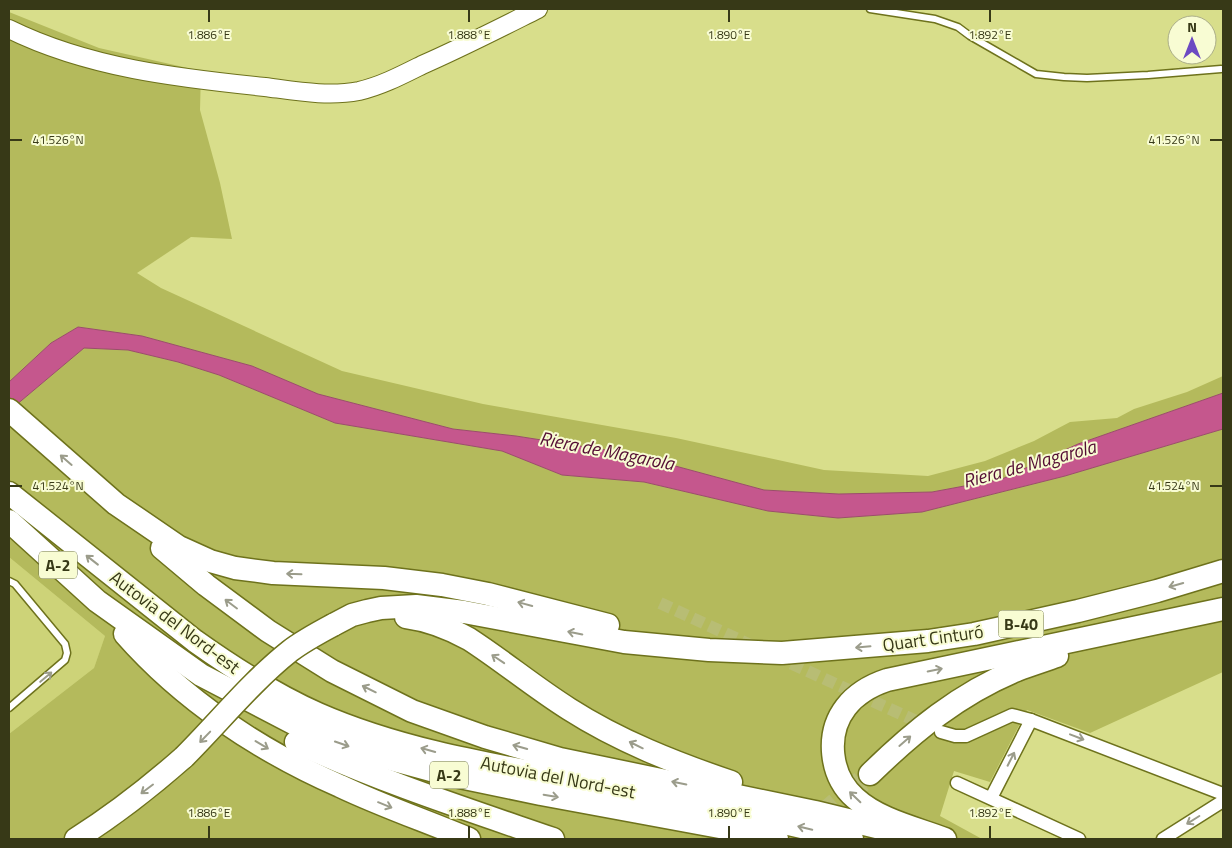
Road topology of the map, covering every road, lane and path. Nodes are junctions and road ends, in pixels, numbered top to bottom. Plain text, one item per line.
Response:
1 (538, 9) edge
2 (870, 9) edge
3 (9, 29) edge
4 (1222, 69) dead end
5 (9, 410) edge
6 (9, 493) edge
7 (116, 504) junction
8 (14, 526) edge
9 (1223, 571) edge
10 (9, 581) edge
11 (97, 601) junction
12 (1223, 609) edge
13 (1223, 613) edge
14 (333, 625) junction
15 (147, 637) junction
16 (814, 650) junction
17 (9, 708) edge
18 (1031, 720) junction
19 (941, 732) tunnel mouth
20 (870, 774) tunnel mouth
21 (957, 783) dead end
22 (1223, 794) edge
23 (991, 798) junction
24 (1223, 801) edge
25 (907, 836) edge
26 (76, 839) edge
27 (469, 839) edge
28 (553, 839) edge
29 (777, 839) edge
30 (852, 839) edge
31 (946, 839) edge
32 (1079, 839) edge
33 (1163, 839) edge

1 - 3 main road
2 - 4 lane
7 -> 5 highway
30 -> 6 highway, Autovia del Nord-est / A-2
16 -> 7 highway
25 -> 7 highway
8 - 11 highway, Autovia del Nord-est / A-2
9 -> 16 highway, Quart Cinturó / B-40
17 -> 10 lane
11 - 15 highway, Autovia del Nord-est / A-2
11 -> 27 highway
31 -> 12 highway
20 -> 13 highway
16 -> 14 highway
25 -> 14 highway
14 -> 26 highway, bridge
15 - 28 highway
15 -> 29 highway, Autovia del Nord-est / A-2
18 - 19 street
18 -> 22 street
23 -> 18 street
21 - 23 street
23 - 32 street
24 -> 33 street

